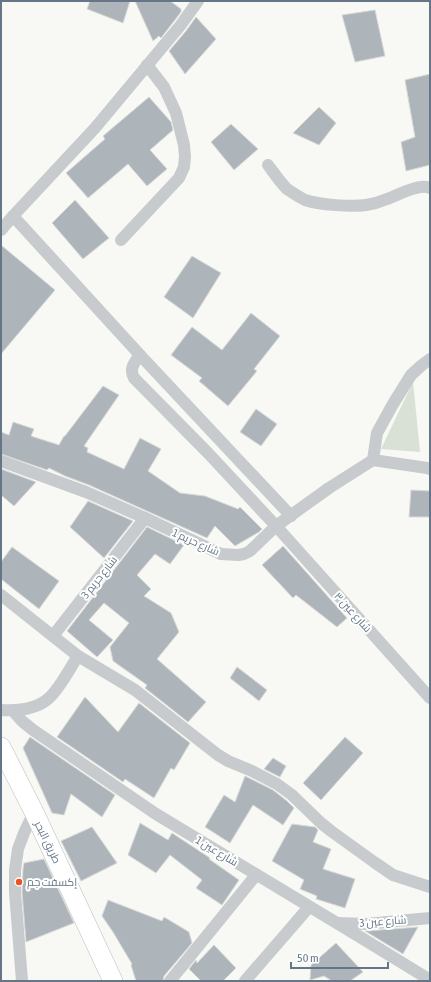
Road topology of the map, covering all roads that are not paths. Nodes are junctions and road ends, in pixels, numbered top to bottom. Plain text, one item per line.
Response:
1 (198, 1) edge
2 (147, 65) junction
3 (268, 165) dead end
4 (430, 188) edge
5 (6, 221) edge
6 (121, 240) dead end
7 (140, 355) junction
8 (430, 359) edge
9 (373, 460) junction
10 (1, 461) edge
11 (430, 469) edge
12 (291, 516) junction
13 (144, 518) junction
14 (276, 526) junction
15 (1, 596) edge
16 (53, 636) junction
17 (78, 656) junction
18 (430, 698) edge
19 (7, 710) edge
20 (1, 747) edge
21 (34, 812) junction
22 (256, 875) junction
23 (430, 887) edge
24 (309, 907) junction
25 (430, 918) edge
26 (337, 923) junction
27 (430, 980) edge
28 (22, 981) edge
29 (114, 981) edge
30 (170, 981) edge
31 (245, 981) edge

1 - 2 street
2 - 5 street
2 - 6 street
3 - 4 street
5 - 7 street
7 - 12 street
7 - 14 street, شارع عين ٣
8 - 9 street
9 - 11 street
9 - 12 street, شارع حريم 1
10 - 13 street, شارع حريم 1
12 - 14 street, شارع حريم 1
13 - 14 street, شارع حريم 1
13 - 16 street, شارع حريم 3
14 - 18 street, شارع عين ٣
15 - 16 street
16 - 17 street
17 - 19 street
17 - 23 street
19 - 22 street, شارع عين 1
20 - 21 main road, طريق البحر
21 - 28 street
21 - 29 main road, طريق البحر
22 - 24 street, شارع عين 1
22 - 30 street
24 - 26 street, شارع عين 1
24 - 31 street
25 - 26 street, شارع عين 3
26 - 27 street, شارع عين 1

